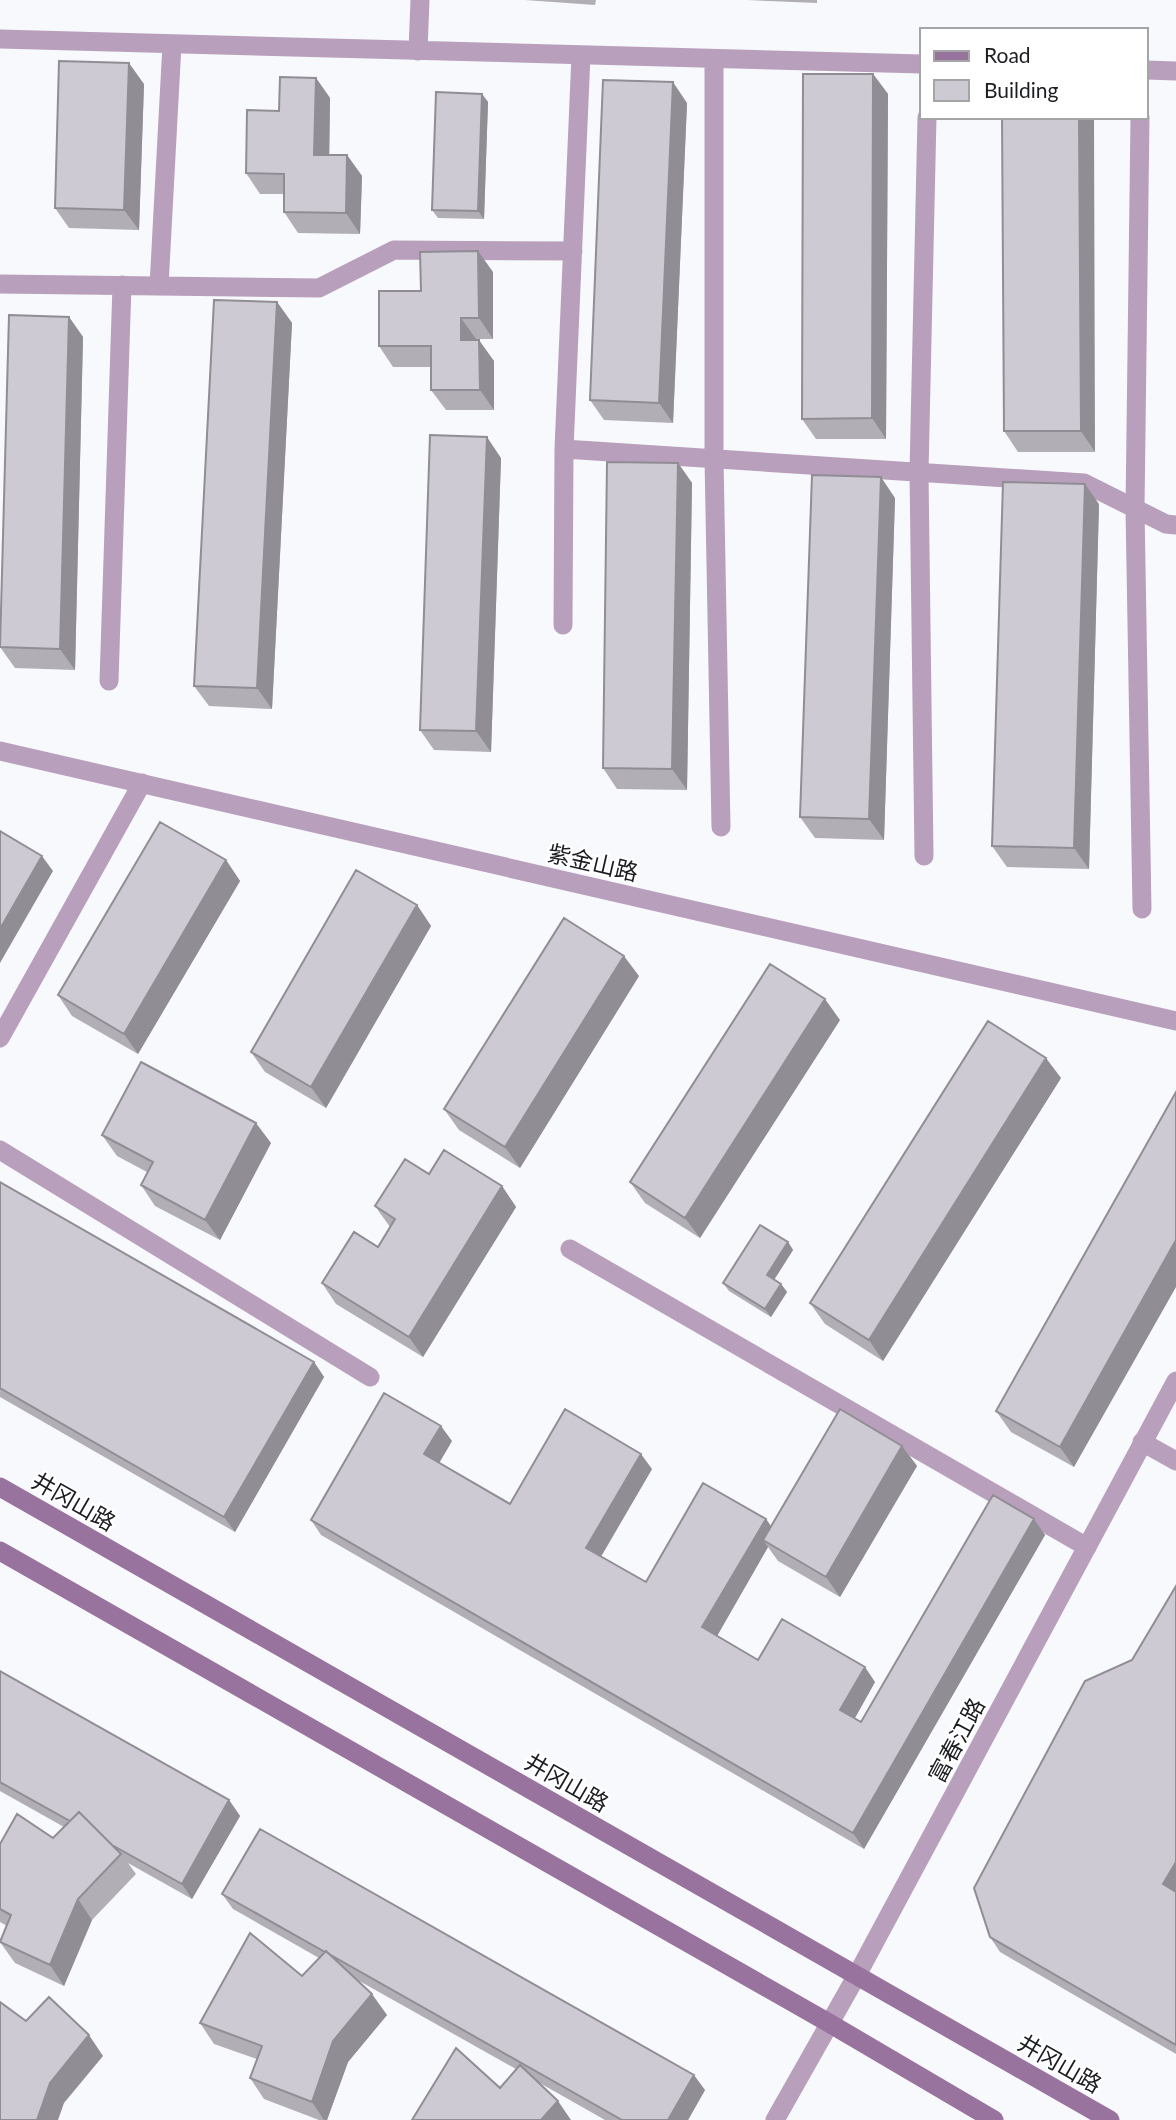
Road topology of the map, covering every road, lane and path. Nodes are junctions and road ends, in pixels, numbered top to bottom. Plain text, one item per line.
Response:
1 (420, 0) edge
2 (0, 39) edge
3 (172, 44) junction
4 (418, 51) junction
5 (581, 55) junction
6 (714, 59) junction
7 (920, 64) edge
8 (1148, 70) edge
9 (1176, 71) edge
10 (927, 119) edge
11 (1140, 119) edge
12 (573, 251) junction
13 (0, 284) edge
14 (122, 285) junction
15 (159, 286) junction
16 (564, 449) junction
17 (714, 459) junction
18 (919, 472) junction
19 (1135, 509) junction
20 (1176, 525) edge
21 (563, 625) dead end
22 (109, 681) dead end
23 (0, 751) edge
24 (142, 783) junction
25 (721, 827) dead end
26 (924, 856) dead end
27 (1142, 909) dead end
28 (1176, 1021) edge
29 (0, 1038) edge
30 (0, 1150) edge
31 (570, 1249) dead end
32 (370, 1377) dead end
33 (1176, 1381) edge
34 (1142, 1442) junction
35 (1176, 1461) edge
36 (0, 1487) edge
37 (1087, 1547) junction
38 (0, 1551) edge
39 (858, 1975) junction
40 (829, 2023) junction
41 (775, 2120) edge
42 (994, 2120) edge
43 (1110, 2120) edge

1 - 4 street
2 - 3 street
3 - 4 street
3 - 15 street
4 - 5 street
5 - 6 street
5 - 12 street
6 - 7 street
6 - 17 street
8 - 9 street
10 - 18 street
11 - 19 street
12 - 15 street
12 - 16 street
13 - 14 street
14 - 15 street
14 - 22 street
16 - 17 street
16 - 21 street
17 - 18 street
17 - 25 street
18 - 19 street
18 - 26 street
19 - 20 street
19 - 27 street
23 - 24 street, 紫金山路
24 - 28 street, 紫金山路
24 - 29 street
30 - 32 street
31 - 37 street
33 - 34 street, 富春江路
34 - 35 street
34 - 37 street, 富春江路
36 - 39 main road, 井冈山路
37 - 39 street, 富春江路
38 - 40 main road
39 - 40 street, 富春江路
39 - 43 main road, 井冈山路
40 - 41 street, 富春江路
40 - 42 main road

